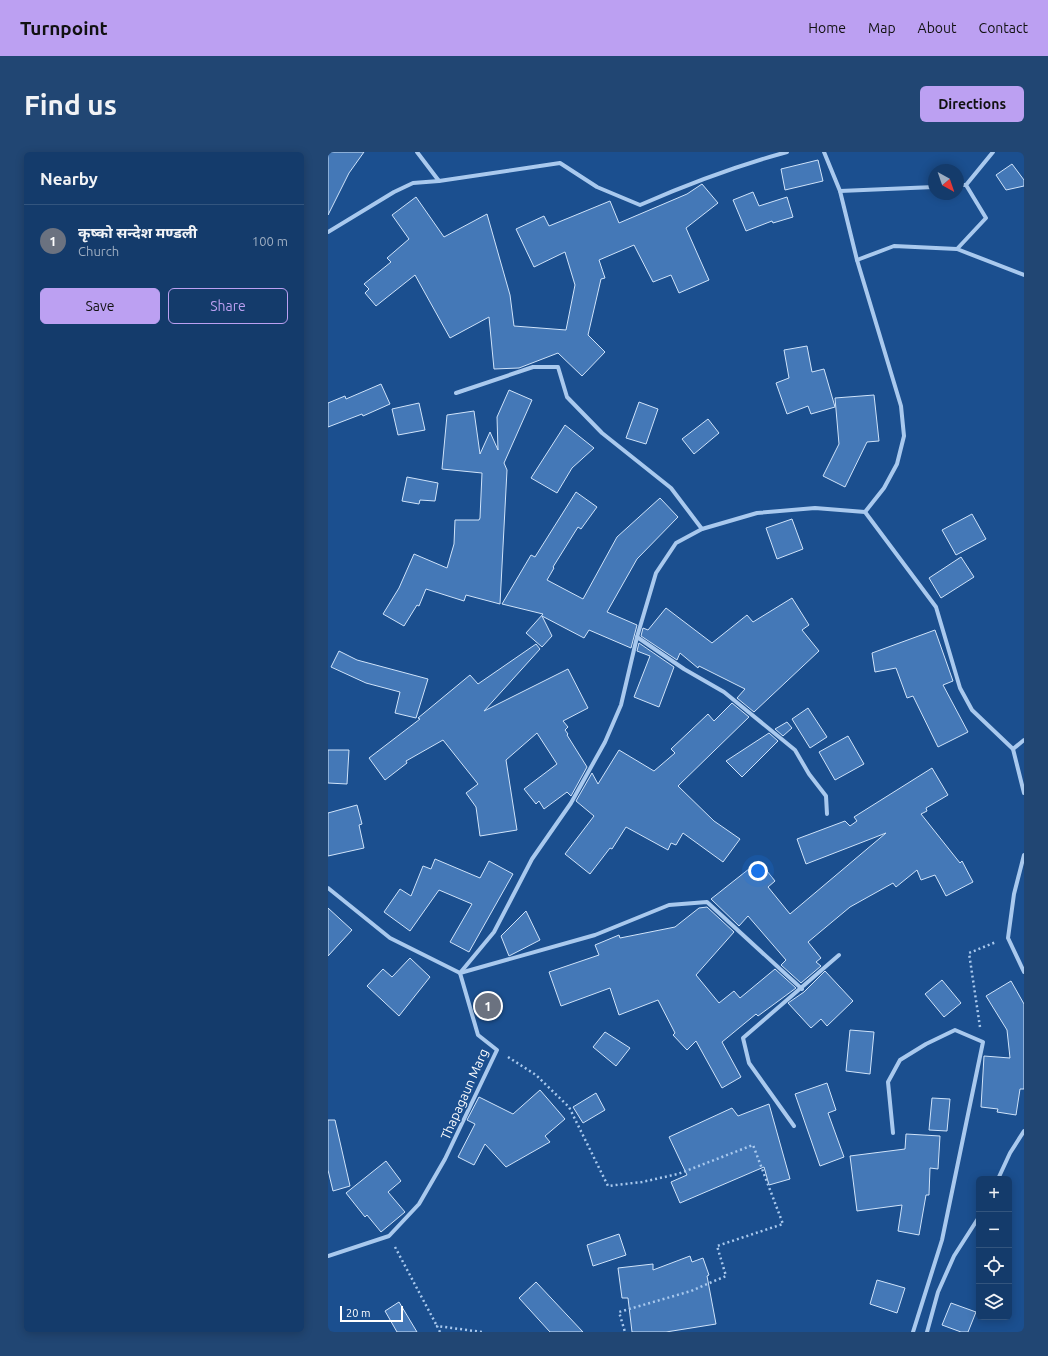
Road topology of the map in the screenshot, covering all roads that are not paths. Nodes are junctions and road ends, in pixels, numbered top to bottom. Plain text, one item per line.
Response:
1 (417, 152) edge
2 (786, 152) edge
3 (824, 152) edge
4 (993, 152) edge
5 (439, 181) junction
6 (966, 185) joint
7 (928, 187) edge
8 (840, 191) junction
9 (328, 232) edge
10 (957, 249) junction
11 (857, 260) junction
12 (1024, 275) edge
13 (456, 394) dead end
14 (865, 512) junction
15 (702, 529) junction
16 (637, 637) junction
17 (1024, 740) edge
18 (1013, 749) junction
19 (1024, 793) edge
20 (827, 814) dead end
21 (1024, 855) edge
22 (328, 888) edge
23 (839, 955) dead end
24 (1024, 972) edge
25 (460, 973) junction
26 (802, 989) junction
27 (794, 1126) dead end
28 (1024, 1131) edge
29 (893, 1133) dead end
30 (999, 1176) edge
31 (976, 1222) edge
32 (328, 1256) edge
33 (913, 1332) edge
34 (927, 1332) edge

1 - 5 street
2 - 5 street
3 - 8 street
4 - 6 street
5 - 9 street
6 - 10 street
7 - 8 street
8 - 11 street
10 - 11 street
10 - 12 street
11 - 14 street
13 - 15 street
14 - 15 street
14 - 18 street
15 - 16 street
16 - 20 street
16 - 25 street
17 - 18 street
18 - 19 street
21 - 24 street
22 - 25 street
23 - 26 street
25 - 26 street
25 - 32 street, Thapagaun Marg
26 - 27 street
28 - 30 street
29 - 33 street
31 - 34 street

